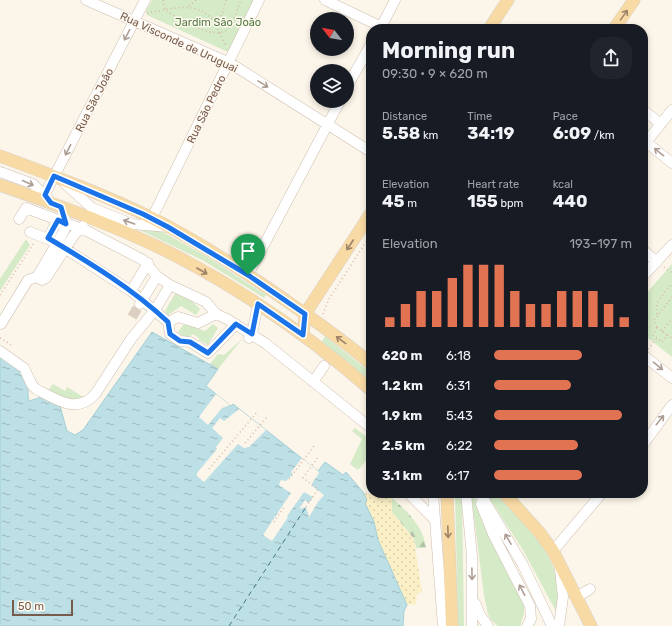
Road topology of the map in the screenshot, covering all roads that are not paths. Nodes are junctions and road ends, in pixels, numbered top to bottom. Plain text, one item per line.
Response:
1 (86, 0) edge
2 (145, 0) edge
3 (259, 0) edge
4 (324, 0) edge
5 (395, 0) edge
6 (508, 0) edge
7 (634, 0) edge
8 (134, 21) junction
9 (374, 24) edge
10 (384, 24) edge
11 (492, 24) edge
12 (617, 24) edge
13 (366, 52) edge
14 (230, 63) junction
15 (354, 74) edge
16 (336, 108) edge
17 (672, 110) edge
18 (648, 114) edge
19 (327, 124) junction
20 (661, 124) junction
21 (648, 140) edge
22 (648, 146) edge
23 (366, 149) edge
24 (0, 156) edge
25 (672, 163) edge
26 (0, 172) edge
27 (56, 177) junction
28 (0, 185) edge
29 (50, 201) junction
30 (152, 218) junction
31 (19, 219) dead end
32 (366, 220) edge
33 (62, 222) junction
34 (98, 222) junction
35 (168, 227) junction
36 (82, 229) junction
37 (672, 245) edge
38 (64, 248) junction
39 (648, 254) edge
40 (657, 262) junction
41 (148, 263) junction
42 (648, 271) edge
43 (248, 275) junction
44 (157, 276) junction
45 (170, 285) junction
46 (131, 291) junction
47 (141, 302) junction
48 (258, 304) junction
49 (155, 310) junction
50 (216, 314) junction
51 (305, 314) junction
52 (168, 322) junction
53 (262, 322) dead end
54 (0, 324) edge
55 (236, 324) junction
56 (303, 335) junction
57 (251, 336) junction
58 (0, 351) edge
59 (648, 359) edge
60 (366, 360) edge
61 (324, 366) dead end
62 (672, 378) edge
63 (313, 382) junction
64 (366, 386) edge
65 (672, 405) edge
66 (366, 424) edge
67 (650, 436) junction
68 (648, 438) edge
69 (648, 444) edge
70 (413, 498) edge
71 (433, 498) edge
72 (447, 498) edge
73 (466, 498) edge
74 (480, 498) edge
75 (481, 498) edge
76 (508, 498) edge
77 (598, 498) edge
78 (604, 498) edge
79 (434, 519) junction
80 (565, 536) junction
81 (556, 556) junction
82 (590, 589) dead end
83 (577, 596) junction
84 (473, 600) junction
85 (443, 626) edge
86 (452, 626) edge
87 (472, 626) edge
88 (488, 626) edge
89 (527, 626) edge
90 (552, 626) edge
91 (559, 626) edge
92 (591, 626) edge

1 - 8 street, Rua Visconde de Uruguai
2 - 8 street, Rua São João
3 - 14 street, Rua São Pedro
4 - 9 street
5 - 10 street
6 - 11 main road
12 -> 7 main road
8 - 14 street, Rua Visconde de Uruguai
8 -> 27 street, Rua São João
13 - 15 street
14 -> 19 street, Rua Visconde de Uruguai
14 - 30 street, Rua São Pedro
16 - 19 street
17 - 20 street
18 - 20 street
19 - 23 street, Rua Visconde de Uruguai
19 - 43 street
20 - 21 street
25 -> 22 street
24 - 27 main road
26 -> 29 street
27 - 29 street, Rua São João
27 - 30 main road
35 -> 27 street
28 - 29 main road
29 - 33 street
29 - 34 main road
30 - 35 main road
31 - 33 street
32 -> 51 main road
33 - 36 street
33 - 38 street
33 - 38 street
34 - 36 street
34 -> 48 main road
35 - 43 main road
36 - 38 street
36 - 41 street
37 - 40 street
38 - 46 street
38 - 54 street
39 - 40 street
40 - 42 street
41 - 44 street
41 - 46 street
43 - 51 main road
44 - 45 street
44 - 47 street
45 - 49 street
45 - 50 street
46 - 47 street
47 - 49 street
48 - 56 main road
48 - 57 street
49 - 52 street
49 - 58 street
50 - 52 street
50 - 55 street
51 - 56 main road
60 -> 51 main road
52 - 55 street
53 - 57 street
55 - 57 street
56 - 64 main road
57 - 63 street
59 -> 62 street
61 - 63 street
63 - 66 street
67 -> 65 street
67 - 68 street
67 - 69 street
70 - 79 street
71 - 79 street
72 -> 86 main road
73 -> 84 street
89 -> 74 street
90 -> 75 street
76 - 81 main road
77 - 80 street
78 - 80 street
79 - 85 street
80 - 81 street
81 - 83 main road
81 - 91 street
82 - 83 street
83 - 92 main road
84 - 87 street
84 - 88 street

